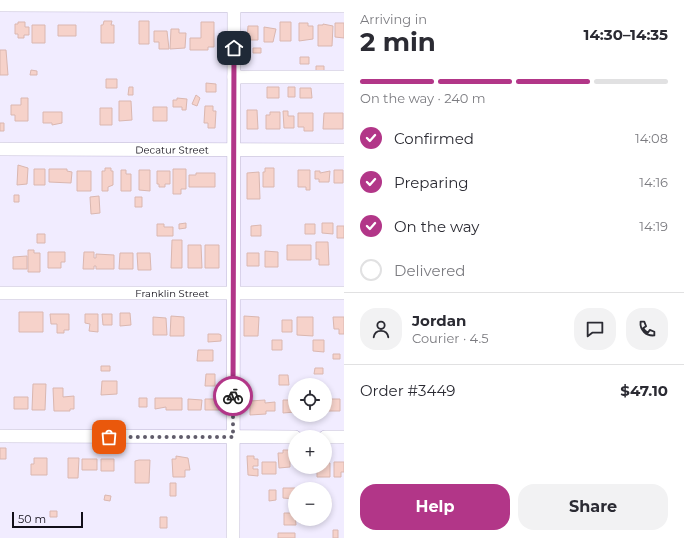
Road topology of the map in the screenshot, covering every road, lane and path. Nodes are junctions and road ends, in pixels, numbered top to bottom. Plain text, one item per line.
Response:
1 (7, 3) edge
2 (234, 3) edge
3 (344, 6) edge
4 (234, 77) junction
5 (344, 77) edge
6 (0, 149) edge
7 (234, 149) junction
8 (344, 150) edge
9 (0, 293) edge
10 (233, 293) junction
11 (344, 293) edge
12 (0, 436) edge
13 (233, 437) junction
14 (288, 437) edge
15 (332, 437) edge
16 (344, 437) edge
17 (233, 538) edge

1 - 2 street
2 - 3 street
2 - 4 street
4 - 5 street
4 - 7 street
6 - 7 street, Decatur Street
7 - 8 street, Decatur Street
7 - 10 street
9 - 10 street, Franklin Street
10 - 11 street, Franklin Street
10 - 13 street
12 - 13 street
13 - 14 street
13 - 17 street
15 - 16 street

